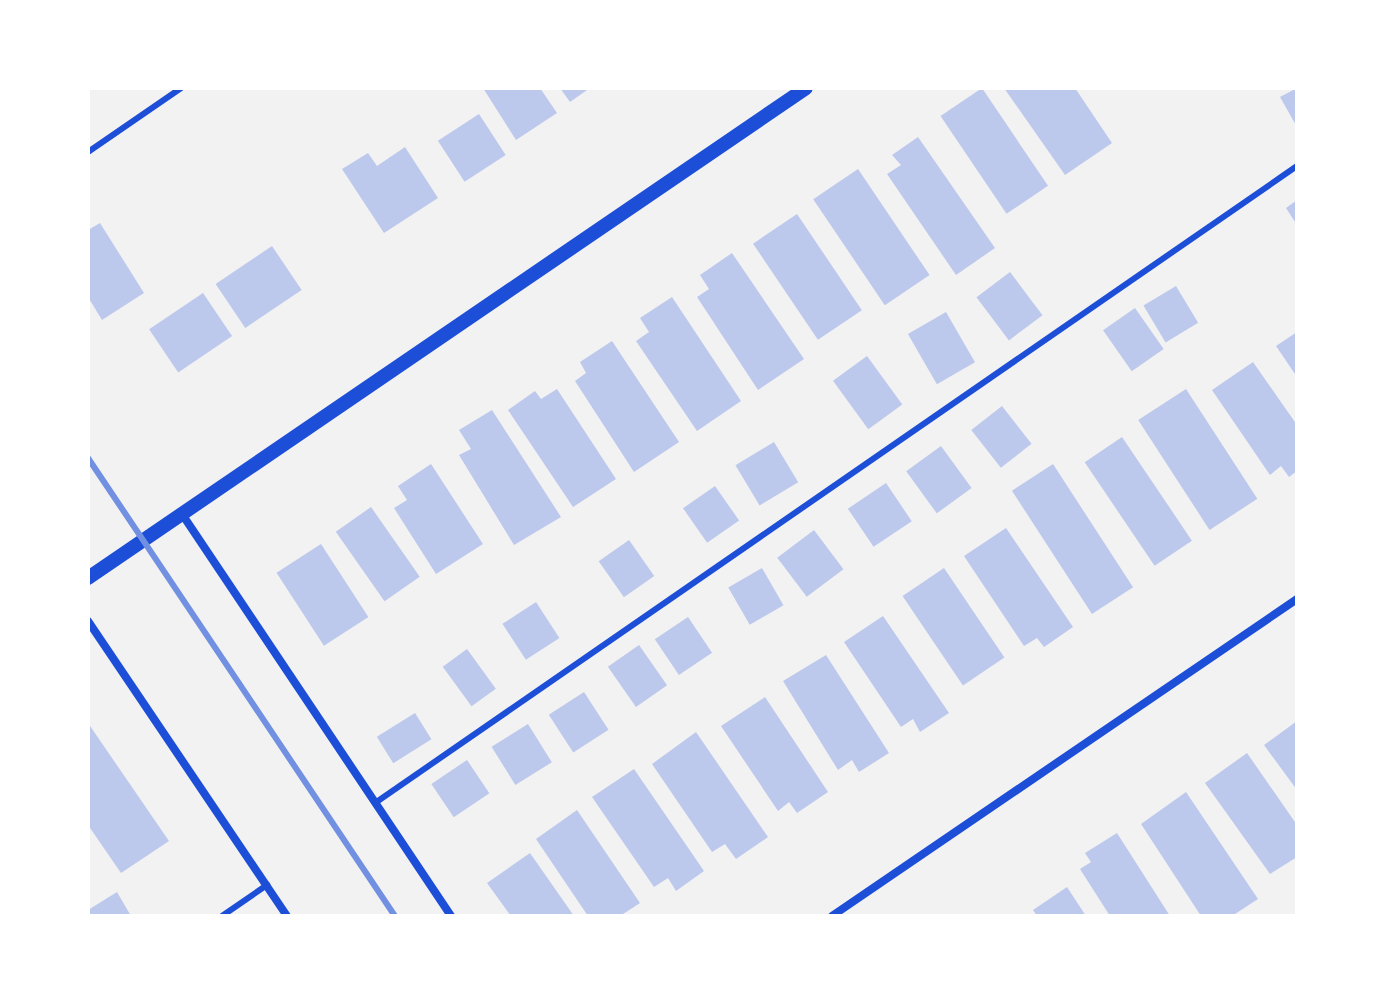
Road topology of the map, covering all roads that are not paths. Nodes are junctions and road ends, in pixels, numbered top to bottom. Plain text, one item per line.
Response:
1 (181, 88) edge
2 (806, 88) edge
3 (88, 152) edge
4 (1297, 166) edge
5 (182, 514) junction
6 (88, 578) edge
7 (1297, 599) edge
8 (88, 621) edge
9 (375, 803) junction
10 (267, 885) junction
11 (222, 916) edge
12 (287, 916) edge
13 (451, 916) edge
14 (832, 916) edge

1 - 3 lane
2 - 5 street
4 - 9 lane
5 - 6 street
5 - 9 street
7 - 14 street
8 - 10 street
9 - 13 street
10 - 11 lane
10 - 12 street

